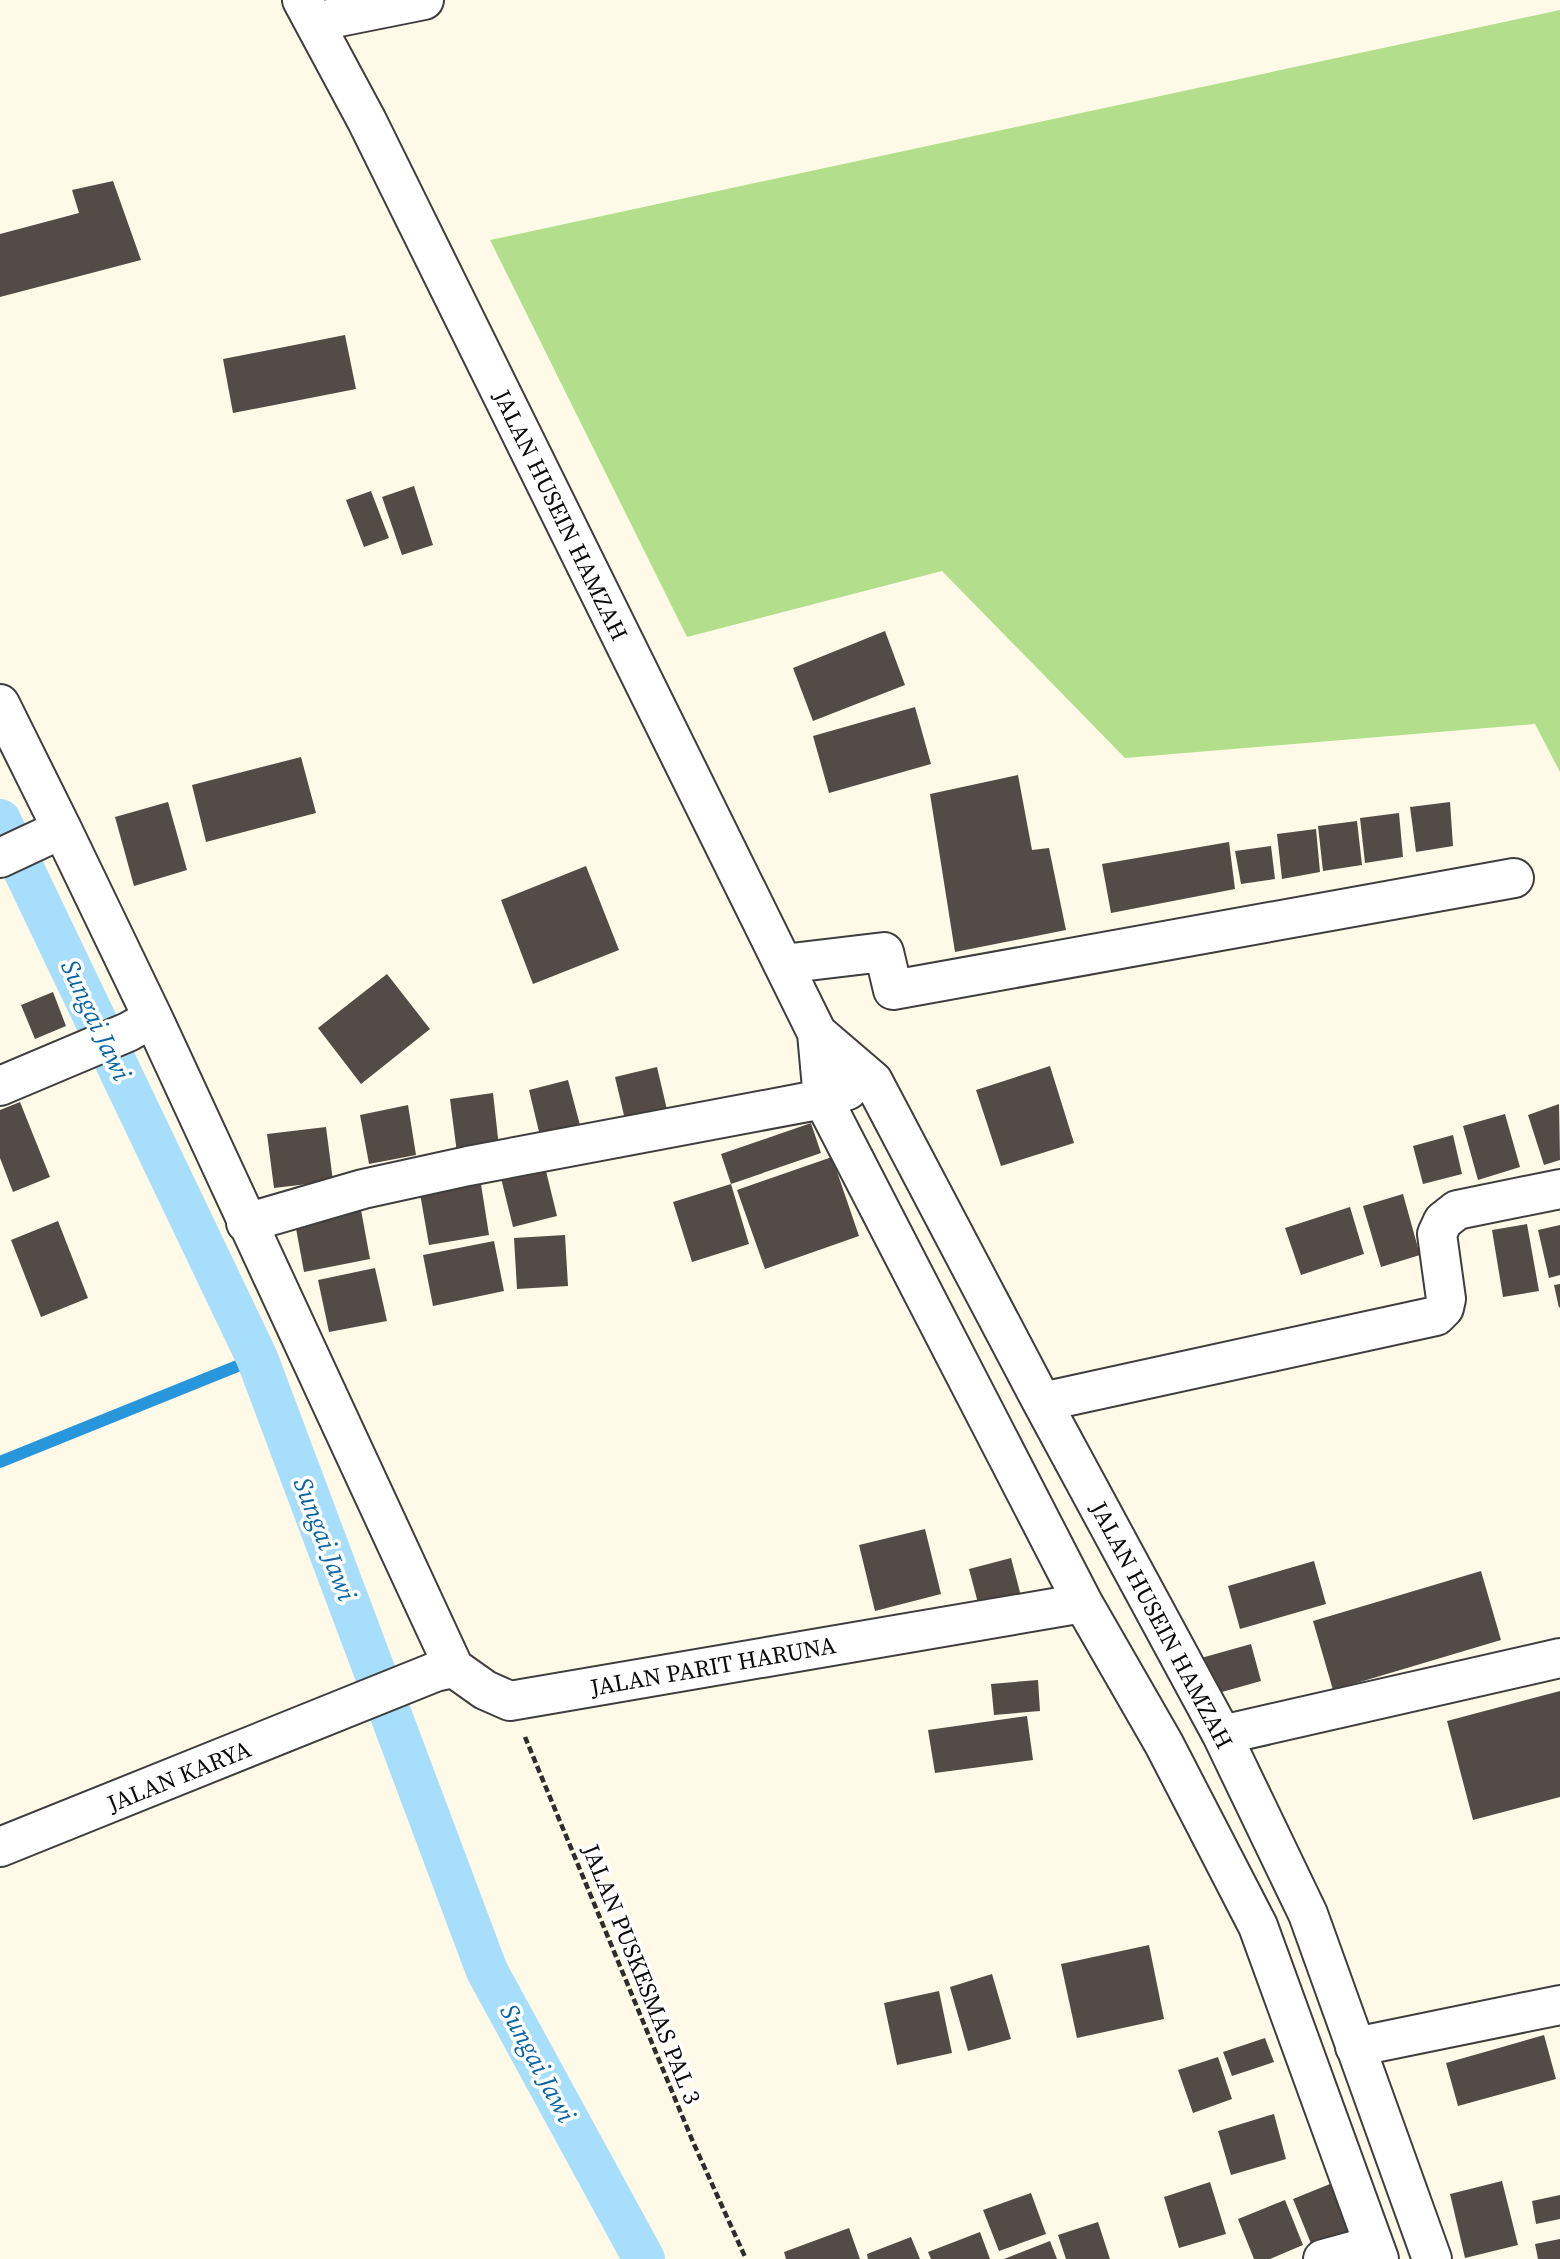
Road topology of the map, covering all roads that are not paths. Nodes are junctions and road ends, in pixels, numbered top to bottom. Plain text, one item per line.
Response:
1 (424, 0) edge
2 (308, 11) edge
3 (0, 704) edge
4 (32, 842) edge
5 (1514, 878) dead end
6 (783, 964) junction
7 (140, 1025) junction
8 (817, 1033) junction
9 (15, 1079) edge
10 (873, 1081) junction
11 (823, 1099) junction
12 (1560, 1189) edge
13 (247, 1223) junction
14 (1042, 1402) junction
15 (1083, 1603) junction
16 (1560, 1658) edge
17 (444, 1670) junction
18 (1223, 1735) junction
19 (0, 1847) edge
20 (1560, 2005) edge
21 (1355, 2047) junction
22 (1377, 2252) edge
23 (1323, 2259) edge
24 (1432, 2259) edge

1 - 2 street
2 - 6 street, JALAN HUSEIN HAMZAH
3 - 4 street
4 - 7 street
5 - 6 street
6 - 8 street, JALAN HUSEIN HAMZAH
7 - 9 street
7 - 13 street
8 - 10 street, JALAN HUSEIN HAMZAH
8 - 11 street, JALAN HUSEIN HAMZAH
10 - 11 street
10 - 14 street, JALAN HUSEIN HAMZAH
11 - 13 street
11 - 15 street, JALAN HUSEIN HAMZAH
12 - 14 street
13 - 17 street
14 - 18 street, JALAN HUSEIN HAMZAH
15 - 17 street, JALAN PARIT HARUNA
15 - 22 street, JALAN HUSEIN HAMZAH
16 - 18 street
17 - 19 street, JALAN KARYA
18 - 21 street, JALAN HUSEIN HAMZAH
20 - 21 street
21 - 24 street, JALAN HUSEIN HAMZAH
22 - 23 street

